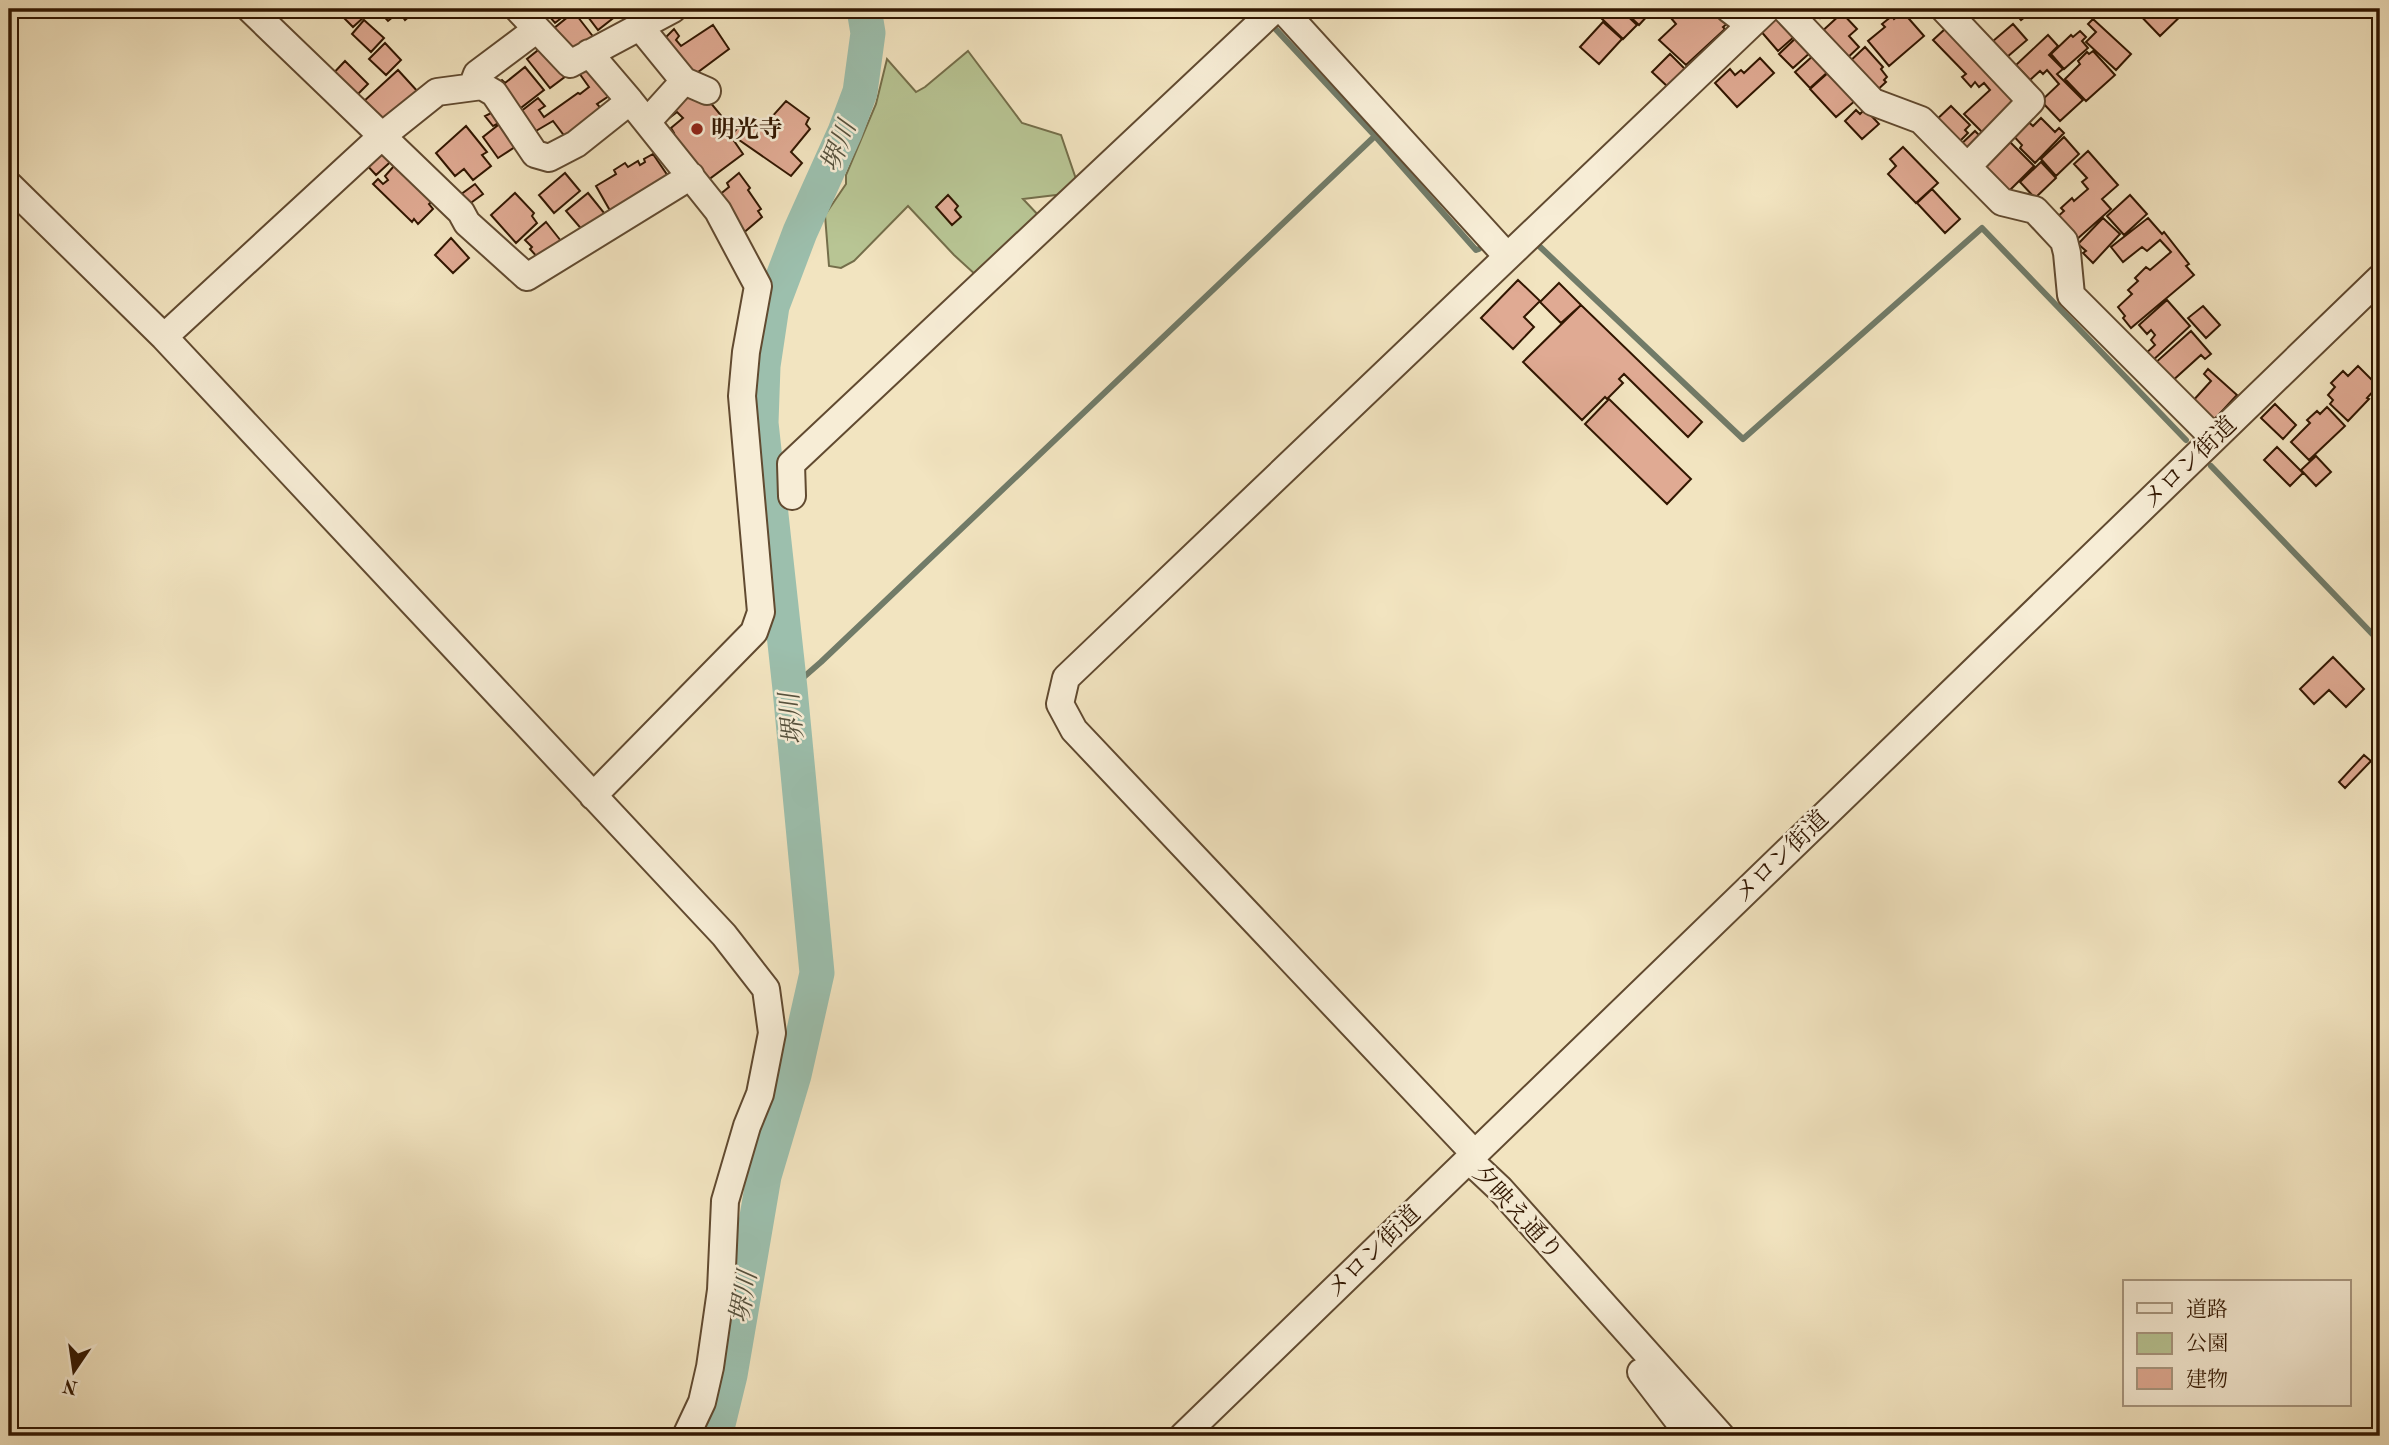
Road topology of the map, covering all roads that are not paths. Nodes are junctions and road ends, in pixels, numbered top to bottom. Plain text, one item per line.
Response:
1 (250, 9) edge
2 (518, 9) edge
3 (673, 9) edge
4 (1275, 9) edge
5 (1282, 9) edge
6 (1730, 9) edge
7 (1785, 9) edge
8 (1944, 9) edge
9 (1758, 17) edge
10 (640, 27) junction
11 (537, 29) junction
12 (589, 53) junction
13 (472, 87) junction
14 (631, 101) junction
15 (647, 122) junction
16 (382, 135) junction
17 (1968, 166) junction
18 (691, 176) junction
19 (9, 186) edge
20 (1507, 256) junction
21 (2380, 278) edge
22 (164, 337) junction
23 (2214, 438) junction
24 (792, 496) dead end
25 (593, 796) junction
26 (1471, 1156) junction
27 (687, 1436) edge
28 (1182, 1436) edge
29 (1690, 1436) edge
30 (1721, 1436) edge

1 - 16 street
2 - 11 street
3 - 10 street
4 - 24 street
5 - 20 street
6 - 9 street
7 - 17 street
8 - 17 street
9 - 20 street
10 - 12 street
10 - 15 street
11 - 12 street
11 - 13 street
12 - 14 street
13 - 14 street
13 - 16 street
14 - 15 street
15 - 18 street
16 - 18 street
16 - 22 street
17 - 23 street
18 - 25 street
19 - 22 street
20 - 26 street
21 - 23 street, メロン街道
22 - 25 street
23 - 26 street, メロン街道
25 - 27 street
26 - 28 street, メロン街道
26 - 29 street, 夕映え通り
26 - 30 street, 夕映え通り

